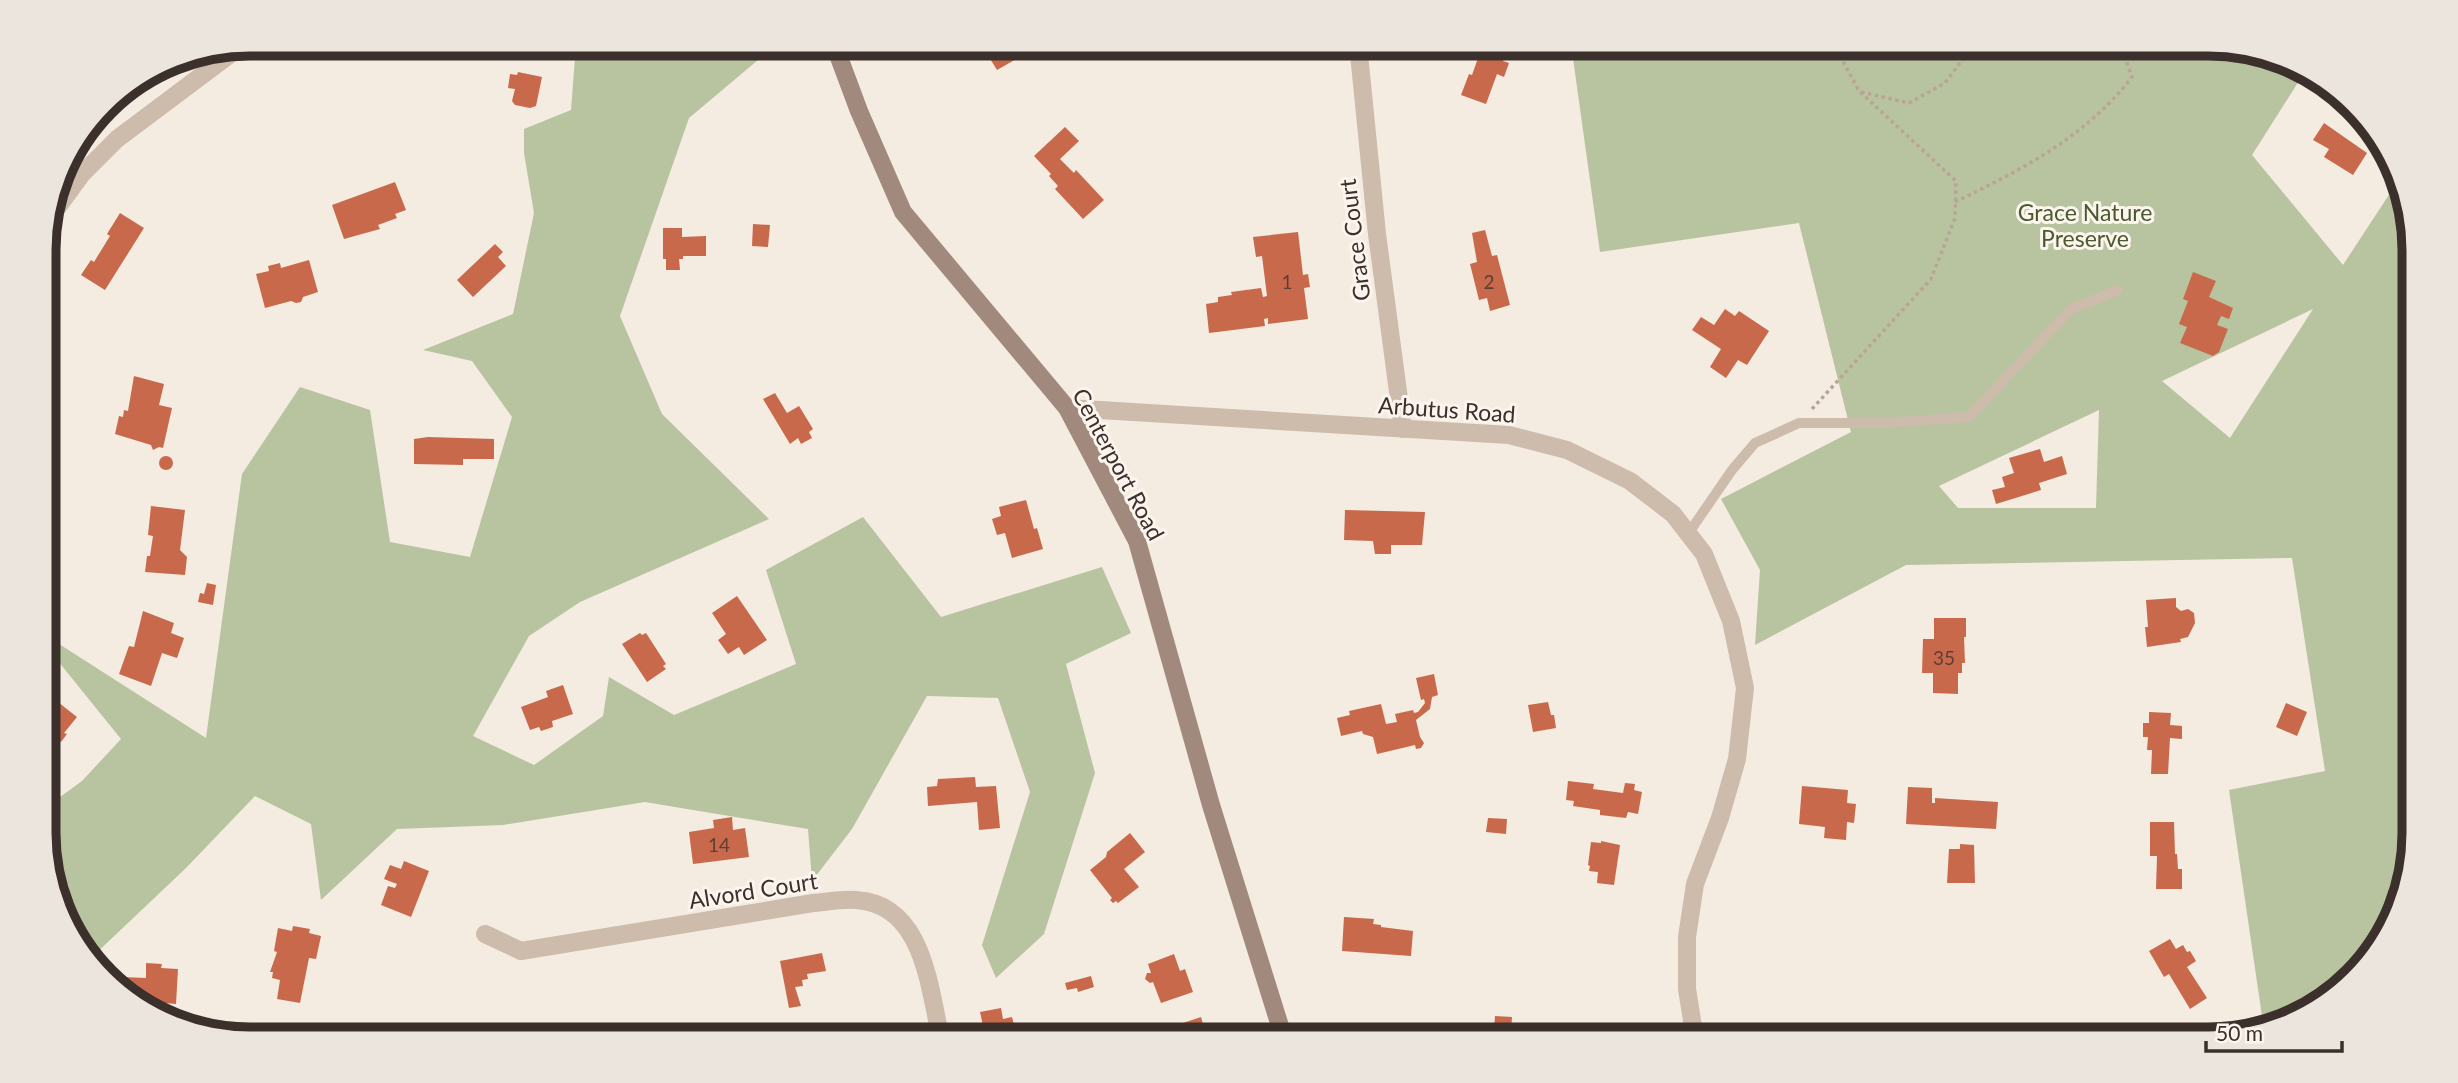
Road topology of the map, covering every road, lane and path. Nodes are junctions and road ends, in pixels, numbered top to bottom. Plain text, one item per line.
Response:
1 (838, 56) edge
2 (1359, 56) edge
3 (1840, 56) edge
4 (1964, 56) edge
5 (2125, 56) edge
6 (225, 58) edge
7 (1859, 91) junction
8 (63, 200) edge
9 (1955, 202) junction
10 (2118, 290) dead end
11 (1067, 408) junction
12 (1799, 424) junction
13 (1403, 429) junction
14 (1688, 534) junction
15 (485, 934) dead end
16 (938, 1027) edge
17 (1280, 1027) edge
18 (1693, 1027) edge

1 - 11 main road, Centerport Road
2 - 13 street, Grace Court
3 - 7 path
4 - 7 path
5 - 9 path
6 - 8 street
7 - 9 path
9 - 12 path
10 - 12 lane
11 - 13 street, Arbutus Road
11 - 17 main road, Centerport Road
12 - 14 lane
13 - 14 street, Arbutus Road
14 - 18 street, Arbutus Road
15 - 16 street, Alvord Court

